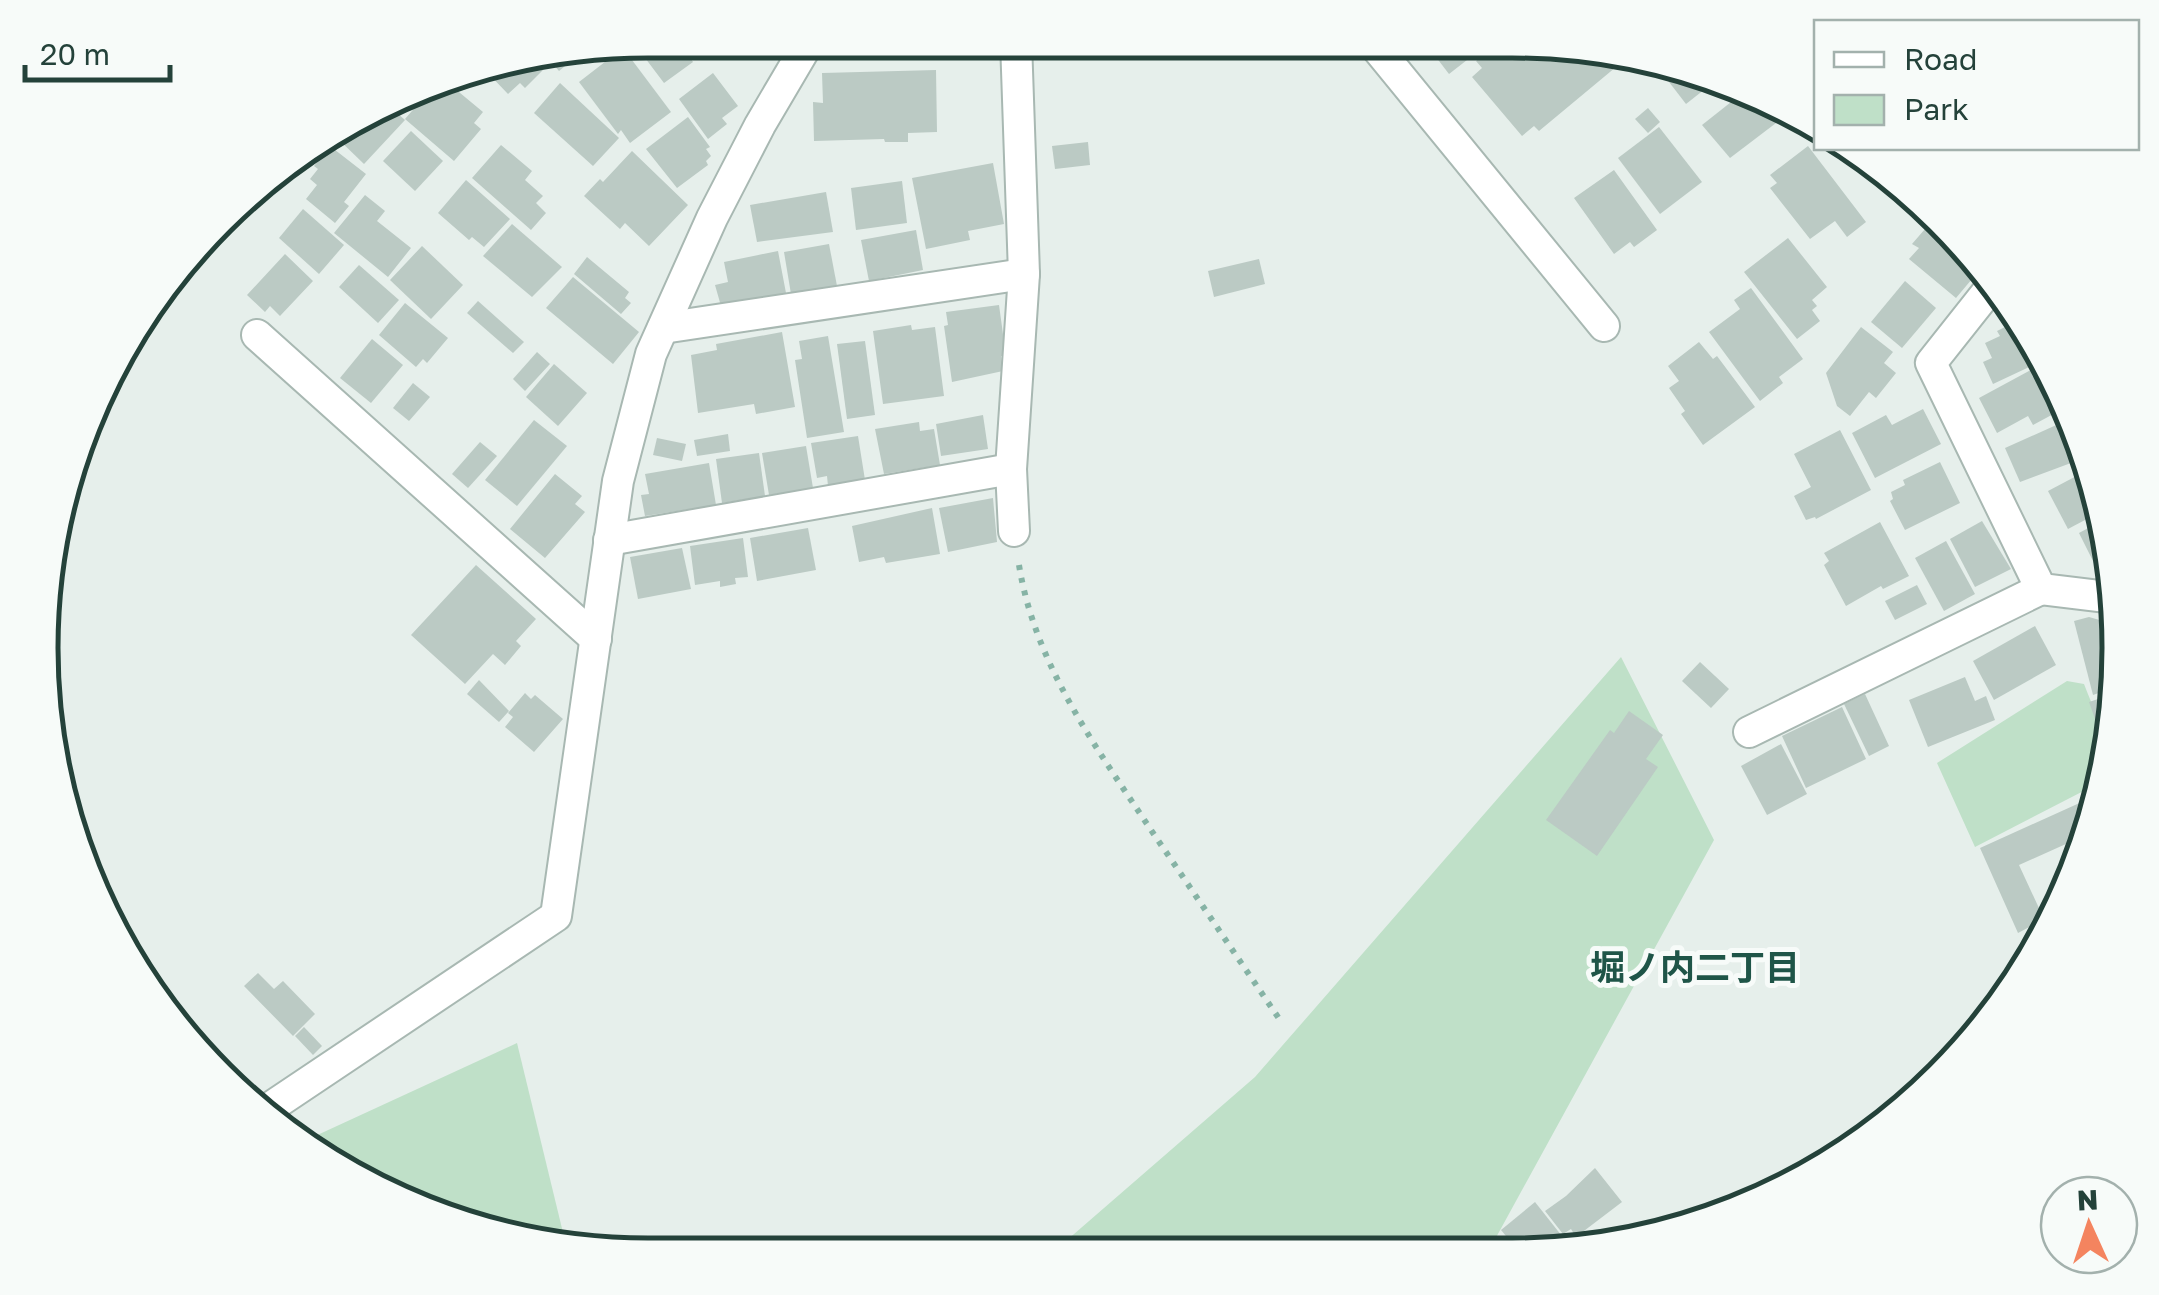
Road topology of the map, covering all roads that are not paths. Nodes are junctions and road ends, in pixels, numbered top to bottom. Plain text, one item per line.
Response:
1 (799, 58) edge
2 (1017, 58) edge
3 (1385, 58) edge
4 (1024, 274) junction
5 (1985, 295) edge
6 (1604, 326) dead end
7 (663, 328) junction
8 (257, 335) dead end
9 (1011, 469) junction
10 (1014, 531) road end
11 (610, 540) junction
12 (2041, 589) junction
13 (2099, 596) edge
14 (596, 639) junction
15 (1750, 732) dead end
16 (275, 1105) edge

1 - 7 street
2 - 4 street
3 - 6 street
4 - 7 street
4 - 9 street
5 - 12 street
7 - 11 street
8 - 14 street
9 - 10 street
9 - 11 street
11 - 14 street
12 - 13 street
12 - 15 street
14 - 16 street

